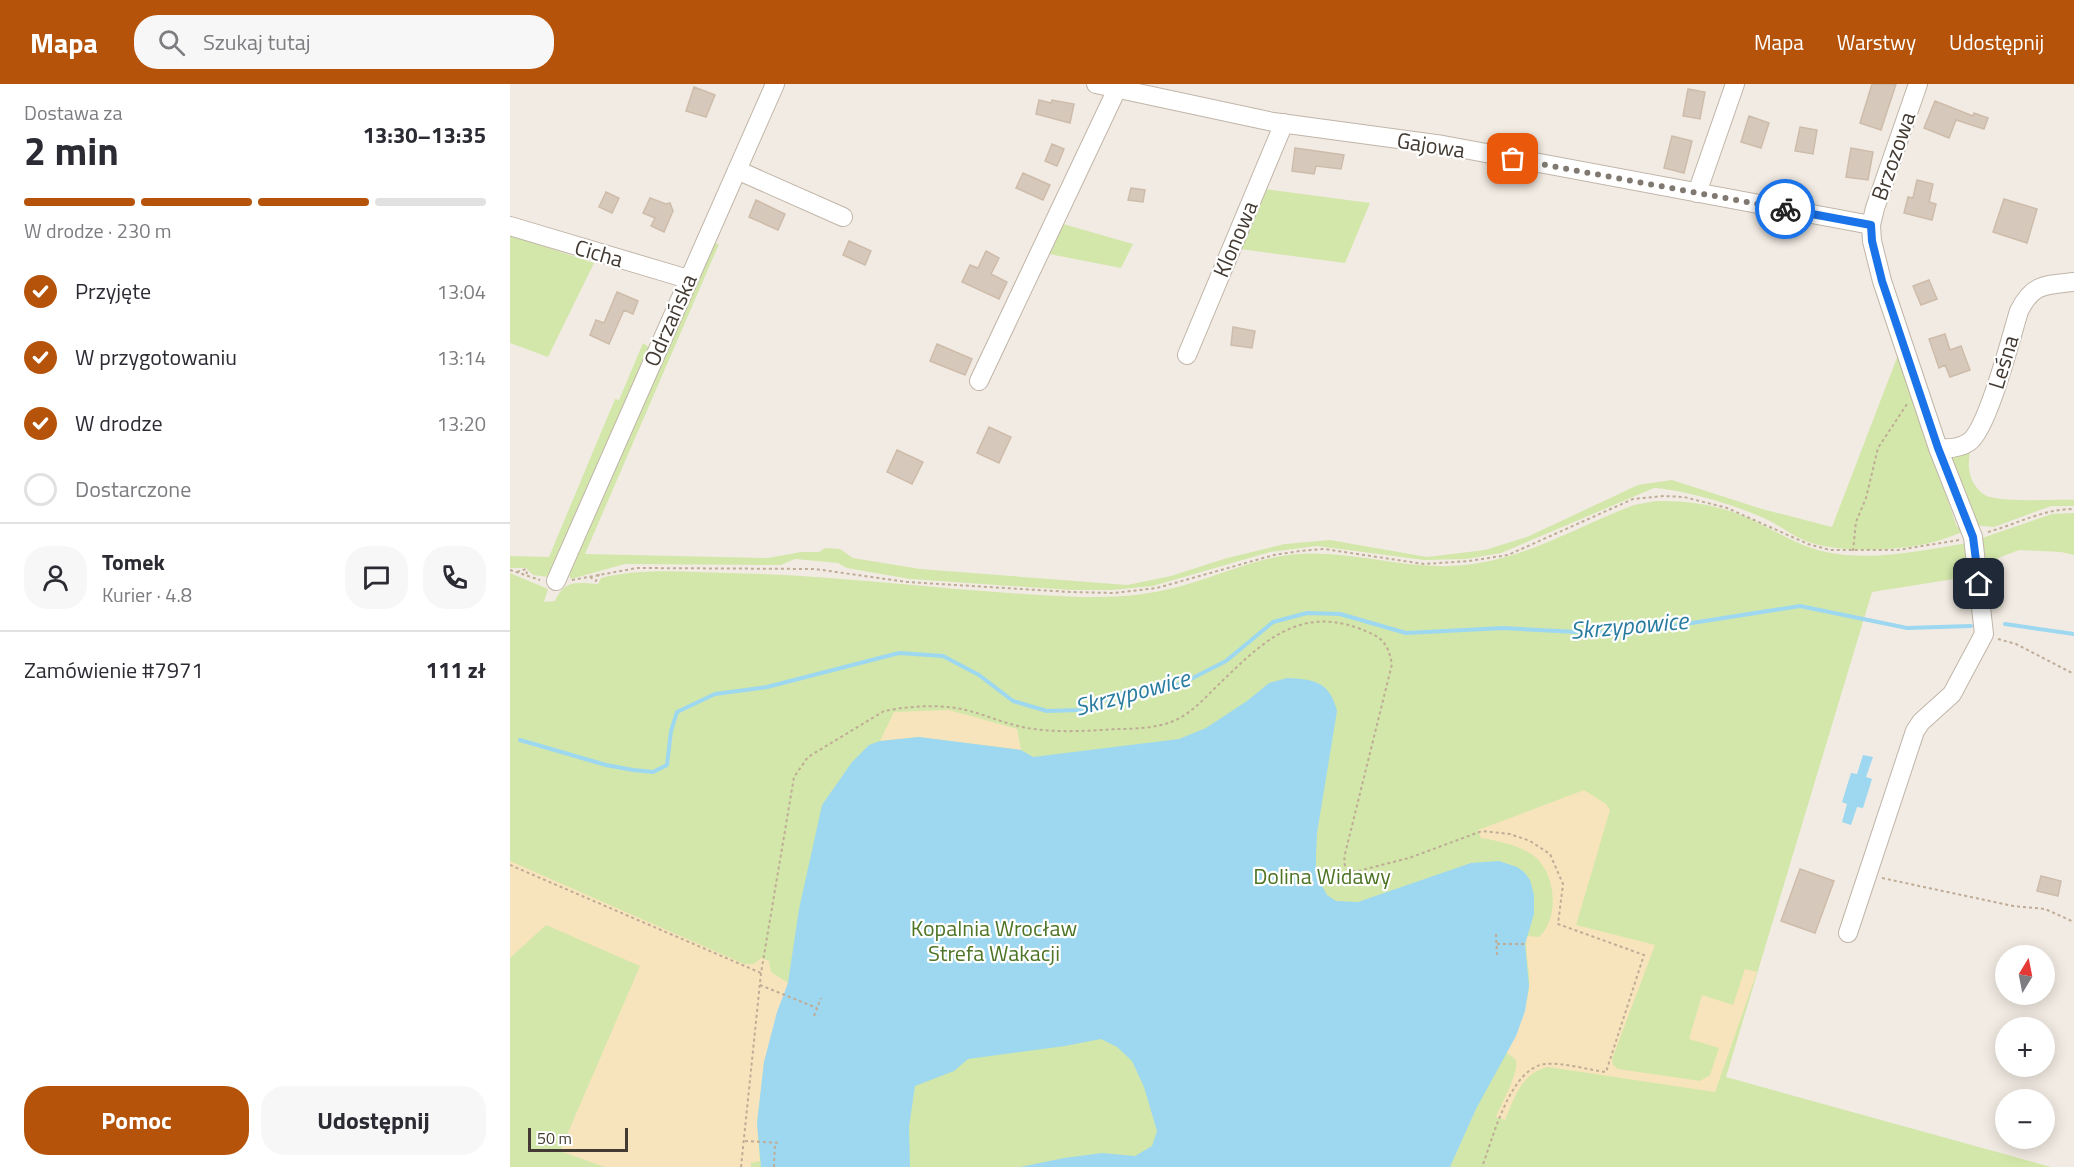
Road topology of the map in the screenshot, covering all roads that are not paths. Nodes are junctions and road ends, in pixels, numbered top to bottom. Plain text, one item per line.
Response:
1 (775, 84) edge
2 (1096, 84) edge
3 (1736, 84) edge
4 (1918, 84) edge
5 (1117, 89) junction
6 (1284, 123) junction
7 (737, 170) junction
8 (1697, 194) junction
9 (843, 217) dead end
10 (1871, 225) junction
11 (510, 226) edge
12 (688, 279) junction
13 (2074, 282) edge
14 (1187, 355) dead end
15 (979, 381) dead end
16 (1938, 448) junction
17 (547, 580) road end
18 (1848, 933) dead end

1 - 7 street, Odrzańska
2 - 5 street, Gajowa
3 - 8 street
4 - 10 street, Brzozowa
5 - 6 street, Gajowa
5 - 15 street
6 - 8 street, Gajowa
6 - 14 street, Klonowa
7 - 9 street
7 - 12 street, Odrzańska
8 - 10 street, Gajowa
10 - 16 street, Brzozowa
11 - 12 street, Cicha
12 - 17 street, Odrzańska
13 - 16 street, Leśna
16 - 18 street, Brzozowa

